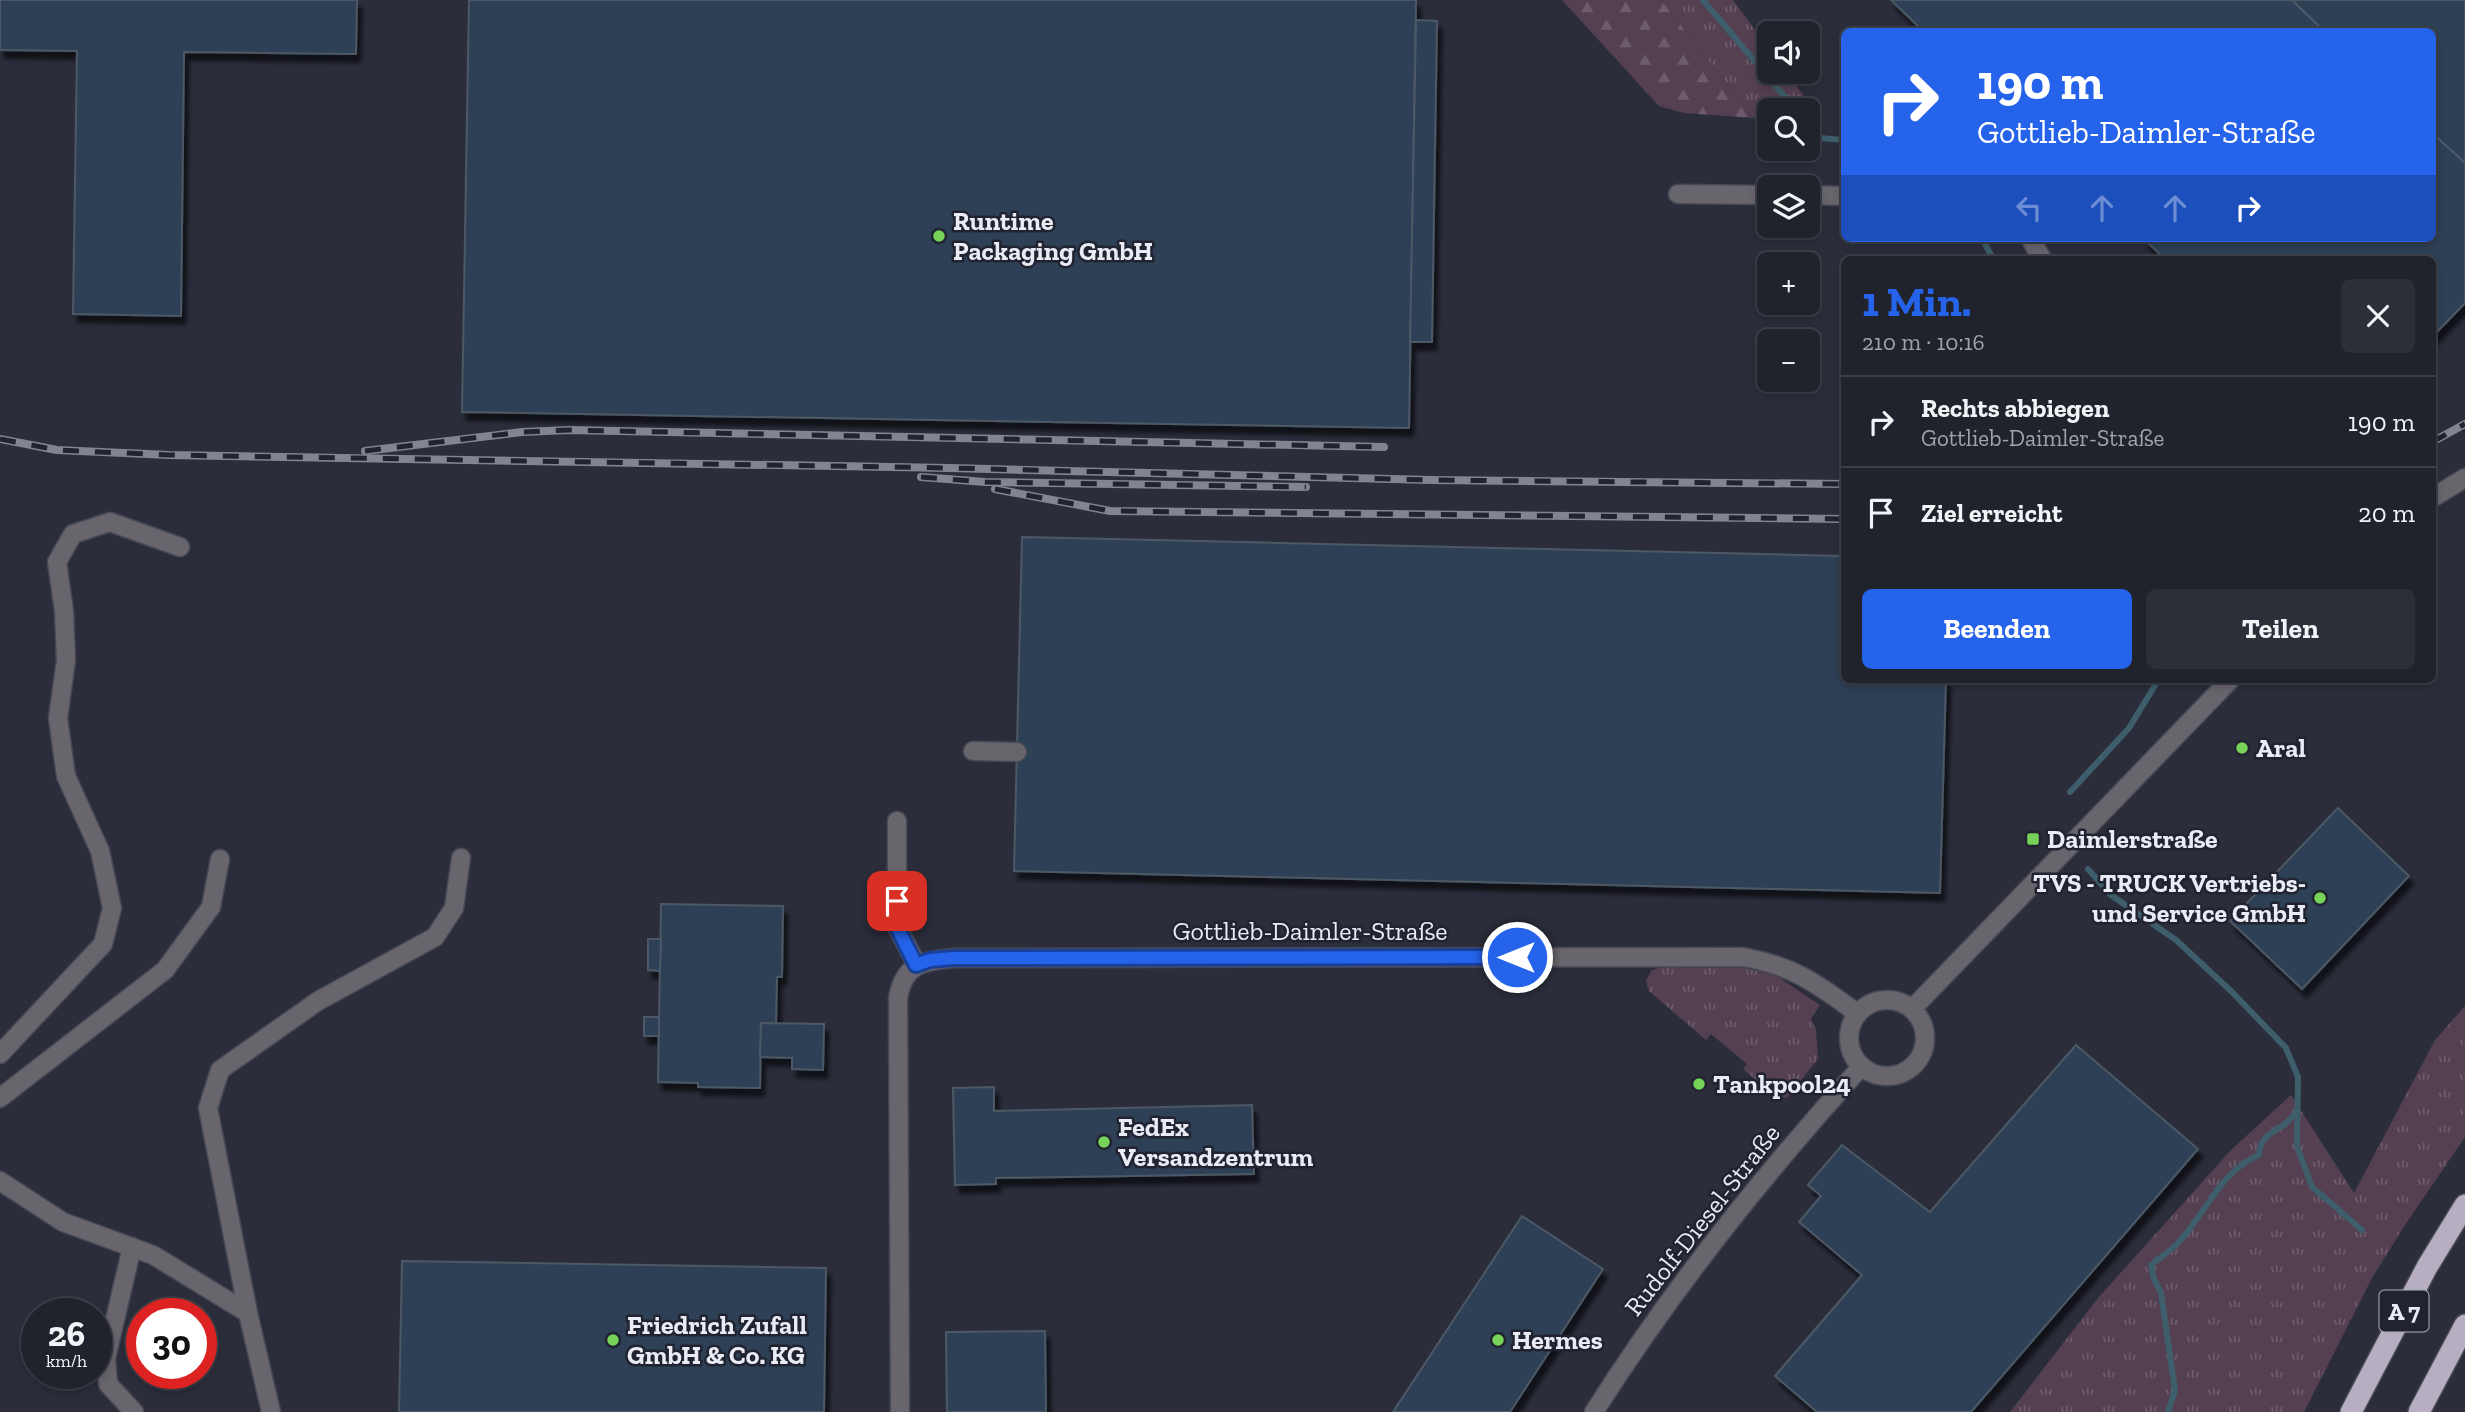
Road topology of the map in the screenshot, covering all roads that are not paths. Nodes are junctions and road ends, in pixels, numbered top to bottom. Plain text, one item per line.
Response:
1 (1678, 194) dead end
2 (1757, 195) edge
3 (1820, 195) edge
4 (1841, 196) edge
5 (2465, 478) edge
6 (2436, 496) edge
7 (180, 547) dead end
8 (2227, 683) edge
9 (973, 751) dead end
10 (1017, 752) dead end
11 (897, 821) dead end
12 (461, 858) dead end
13 (220, 859) dead end
14 (916, 965) junction
15 (1912, 1009) junction
16 (1857, 1013) junction
17 (0, 1054) edge
18 (1861, 1067) junction
19 (0, 1098) edge
20 (0, 1181) edge
21 (2465, 1205) edge
22 (132, 1247) junction
23 (248, 1313) junction
24 (2465, 1325) edge
25 (134, 1412) edge
26 (271, 1412) edge
27 (900, 1412) edge
28 (1594, 1412) edge
29 (2351, 1412) edge
30 (2420, 1412) edge

1 - 2 street
3 - 4 street
5 - 6 street
7 - 17 street
8 - 15 street
9 - 10 street
11 - 14 street
12 - 23 street
13 - 19 street
14 - 16 street, Gottlieb-Daimler-Straße
14 - 27 street
15 - 16 street
15 - 18 street
16 - 18 street
18 - 28 street, Rudolf-Diesel-Straße
20 - 22 street
21 - 29 highway, A 7
22 - 23 street
22 - 25 street
23 - 26 street
24 - 30 highway, A 7

